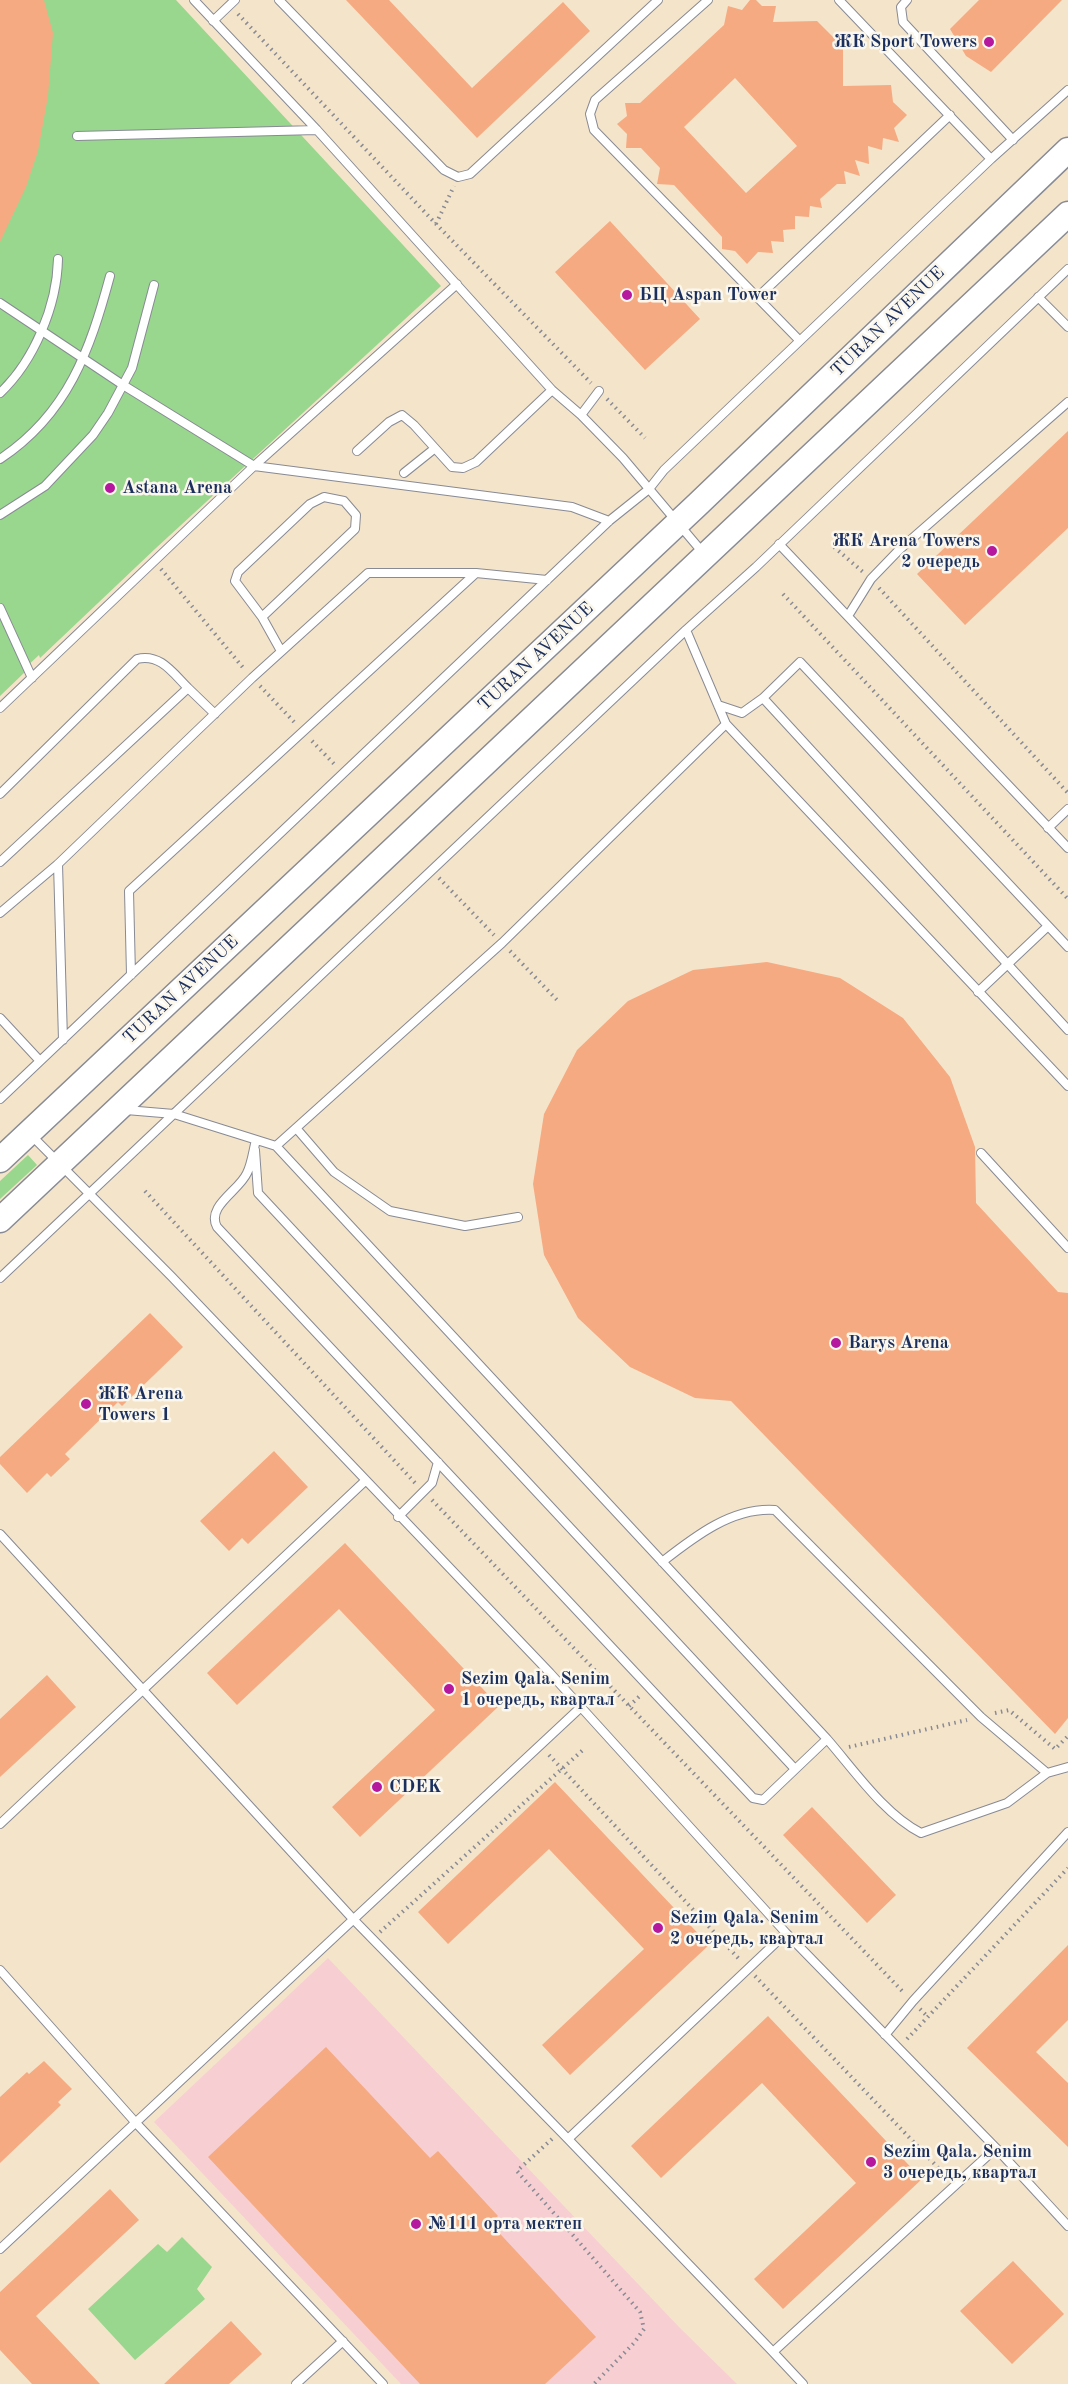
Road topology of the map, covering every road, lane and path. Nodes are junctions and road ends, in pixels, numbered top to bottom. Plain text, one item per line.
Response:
1 (194, 0) edge
2 (279, 0) edge
3 (658, 0) edge
4 (708, 0) edge
5 (839, 0) edge
6 (907, 0) edge
7 (232, 2) edge
8 (213, 21) junction
9 (1068, 90) edge
10 (950, 115) junction
11 (317, 130) junction
12 (77, 136) dead end
13 (1013, 140) junction
14 (1068, 150) edge
15 (991, 159) junction
16 (458, 177) junction
17 (1068, 214) edge
18 (436, 224) junction
19 (58, 259) dead end
20 (1068, 269) edge
21 (110, 276) dead end
22 (457, 284) junction
23 (154, 285) dead end
24 (758, 297) junction
25 (1038, 297) junction
26 (0, 303) edge
27 (1068, 327) edge
28 (41, 331) junction
29 (799, 340) junction
30 (84, 358) junction
31 (123, 385) junction
32 (552, 390) junction
33 (598, 391) junction
34 (0, 393) edge
35 (1068, 402) edge
36 (581, 415) junction
37 (645, 438) dead end
38 (434, 449) junction
39 (357, 451) dead end
40 (0, 459) edge
41 (254, 466) junction
42 (404, 472) dead end
43 (649, 489) junction
44 (0, 515) edge
45 (609, 521) junction
46 (677, 524) junction
47 (779, 544) junction
48 (834, 547) dead end
49 (705, 555) junction
50 (155, 562) junction
51 (476, 573) junction
52 (871, 579) junction
53 (547, 580) junction
54 (783, 594) dead end
55 (0, 608) edge
56 (848, 616) junction
57 (262, 617) junction
58 (686, 630) junction
59 (281, 651) junction
60 (32, 678) junction
61 (252, 678) junction
62 (188, 688) junction
63 (763, 698) junction
64 (718, 705) junction
65 (0, 708) edge
66 (215, 714) junction
67 (726, 724) junction
68 (303, 732) junction
69 (344, 774) junction
70 (1068, 793) edge
71 (0, 794) edge
72 (1068, 809) edge
73 (1048, 828) junction
74 (1068, 848) edge
75 (0, 862) edge
76 (58, 864) junction
77 (1068, 899) edge
78 (1, 909) edge
79 (1048, 926) junction
80 (1068, 947) edge
81 (1008, 966) junction
82 (131, 975) junction
83 (978, 992) junction
84 (0, 1018) edge
85 (1068, 1030) edge
86 (63, 1040) junction
87 (40, 1061) junction
88 (1068, 1086) edge
89 (0, 1099) edge
90 (118, 1110) junction
91 (174, 1114) junction
92 (296, 1128) junction
93 (29, 1133) junction
94 (255, 1143) junction
95 (276, 1146) junction
96 (981, 1153) dead end
97 (0, 1160) edge
98 (60, 1164) junction
99 (145, 1191) dead end
100 (89, 1195) junction
101 (518, 1217) dead end
102 (0, 1220) edge
103 (1068, 1248) edge
104 (0, 1278) edge
105 (438, 1462) junction
106 (365, 1481) junction
107 (424, 1492) junction
108 (398, 1517) junction
109 (0, 1534) edge
110 (662, 1562) junction
111 (143, 1691) junction
112 (580, 1708) junction
113 (981, 1717) junction
114 (1068, 1736) edge
115 (826, 1739) junction
116 (585, 1748) dead end
117 (837, 1750) junction
118 (1068, 1767) edge
119 (794, 1768) junction
120 (1047, 1773) junction
121 (0, 1824) edge
122 (1068, 1832) edge
123 (1068, 1868) edge
124 (353, 1919) junction
125 (786, 1933) junction
126 (373, 1939) junction
127 (0, 1970) edge
128 (913, 2001) junction
129 (928, 2017) junction
130 (885, 2035) junction
131 (898, 2048) junction
132 (136, 2123) junction
133 (560, 2131) junction
134 (568, 2139) junction
135 (996, 2148) junction
136 (1068, 2226) edge
137 (0, 2249) edge
138 (343, 2341) junction
139 (773, 2352) junction
140 (296, 2384) edge
141 (383, 2384) edge
142 (594, 2384) edge
143 (803, 2384) edge

1 - 8 lane
2 - 16 lane
3 - 16 lane
4 - 24 lane
5 - 10 lane
6 - 13 lane
7 - 8 lane
7 - 18 path
8 - 11 lane
9 - 13 lane
10 - 15 lane
10 - 24 lane
11 - 12 lane
11 - 22 lane
13 - 15 lane
14 - 46 main road, TURAN AVENUE
15 - 29 lane
16 - 18 path
17 - 49 main road
18 - 33 path
19 - 28 lane
20 - 25 lane
21 - 30 lane
22 - 32 lane
22 - 41 lane
23 - 31 lane
24 - 29 lane
25 - 27 lane
25 - 47 lane
26 - 28 lane
28 - 30 lane
28 - 34 lane
29 - 43 lane
30 - 31 lane
30 - 40 lane
31 - 41 lane
31 - 44 lane
32 - 36 lane
32 - 38 lane
33 - 36 lane
33 - 37 path
35 - 52 lane
36 - 43 lane
38 - 39 lane
38 - 42 lane
41 - 45 lane
41 - 50 lane
43 - 45 lane
43 - 46 lane
45 - 53 lane
46 - 49 lane
46 - 93 main road, TURAN AVENUE
47 - 56 lane
47 - 58 lane
48 - 52 path
49 - 90 main road
50 - 60 lane
50 - 61 path
51 - 53 lane
51 - 59 lane
51 - 68 lane
52 - 56 lane
52 - 70 path
53 - 69 lane
54 - 77 path
55 - 60 lane
56 - 73 lane
57 - 57 lane
57 - 59 lane
58 - 64 lane
58 - 91 lane
59 - 61 lane
60 - 65 lane
61 - 66 lane
61 - 68 path
62 - 66 lane
62 - 71 lane
62 - 75 lane
63 - 64 lane
63 - 79 lane
63 - 81 lane
64 - 67 lane
66 - 76 lane
67 - 83 lane
67 - 92 lane
68 - 69 path
68 - 82 lane
69 - 82 lane
72 - 73 lane
73 - 74 lane
76 - 78 lane
76 - 86 lane
79 - 80 lane
79 - 81 lane
81 - 83 lane
81 - 85 lane
82 - 86 lane
83 - 88 lane
84 - 87 lane
86 - 87 lane
87 - 89 lane
90 - 91 lane
90 - 98 main road
91 - 94 lane
91 - 100 lane
92 - 95 lane
92 - 101 lane
93 - 97 main road, TURAN AVENUE
93 - 98 lane
94 - 95 lane
94 - 105 lane
94 - 119 lane
95 - 110 lane
96 - 103 lane
98 - 100 lane
98 - 102 main road
99 - 107 path
100 - 104 lane
100 - 106 lane
105 - 107 lane
105 - 119 lane
106 - 108 lane
106 - 111 lane
107 - 108 lane
107 - 128 path
108 - 112 lane
109 - 111 lane
110 - 113 lane
110 - 115 lane
111 - 121 lane
111 - 124 lane
112 - 124 lane
112 - 125 lane
113 - 114 path
113 - 117 path
113 - 120 lane
115 - 117 lane
115 - 119 lane
116 - 126 path
117 - 120 lane
118 - 120 lane
122 - 128 lane
123 - 129 path
124 - 126 lane
124 - 132 lane
125 - 130 lane
125 - 134 lane
126 - 133 lane
127 - 132 lane
128 - 129 path
128 - 130 lane
129 - 131 path
130 - 131 lane
131 - 135 lane
132 - 137 lane
132 - 138 lane
133 - 134 lane
133 - 142 path
134 - 139 lane
135 - 136 lane
135 - 139 lane
138 - 140 lane
138 - 141 lane
139 - 143 lane

